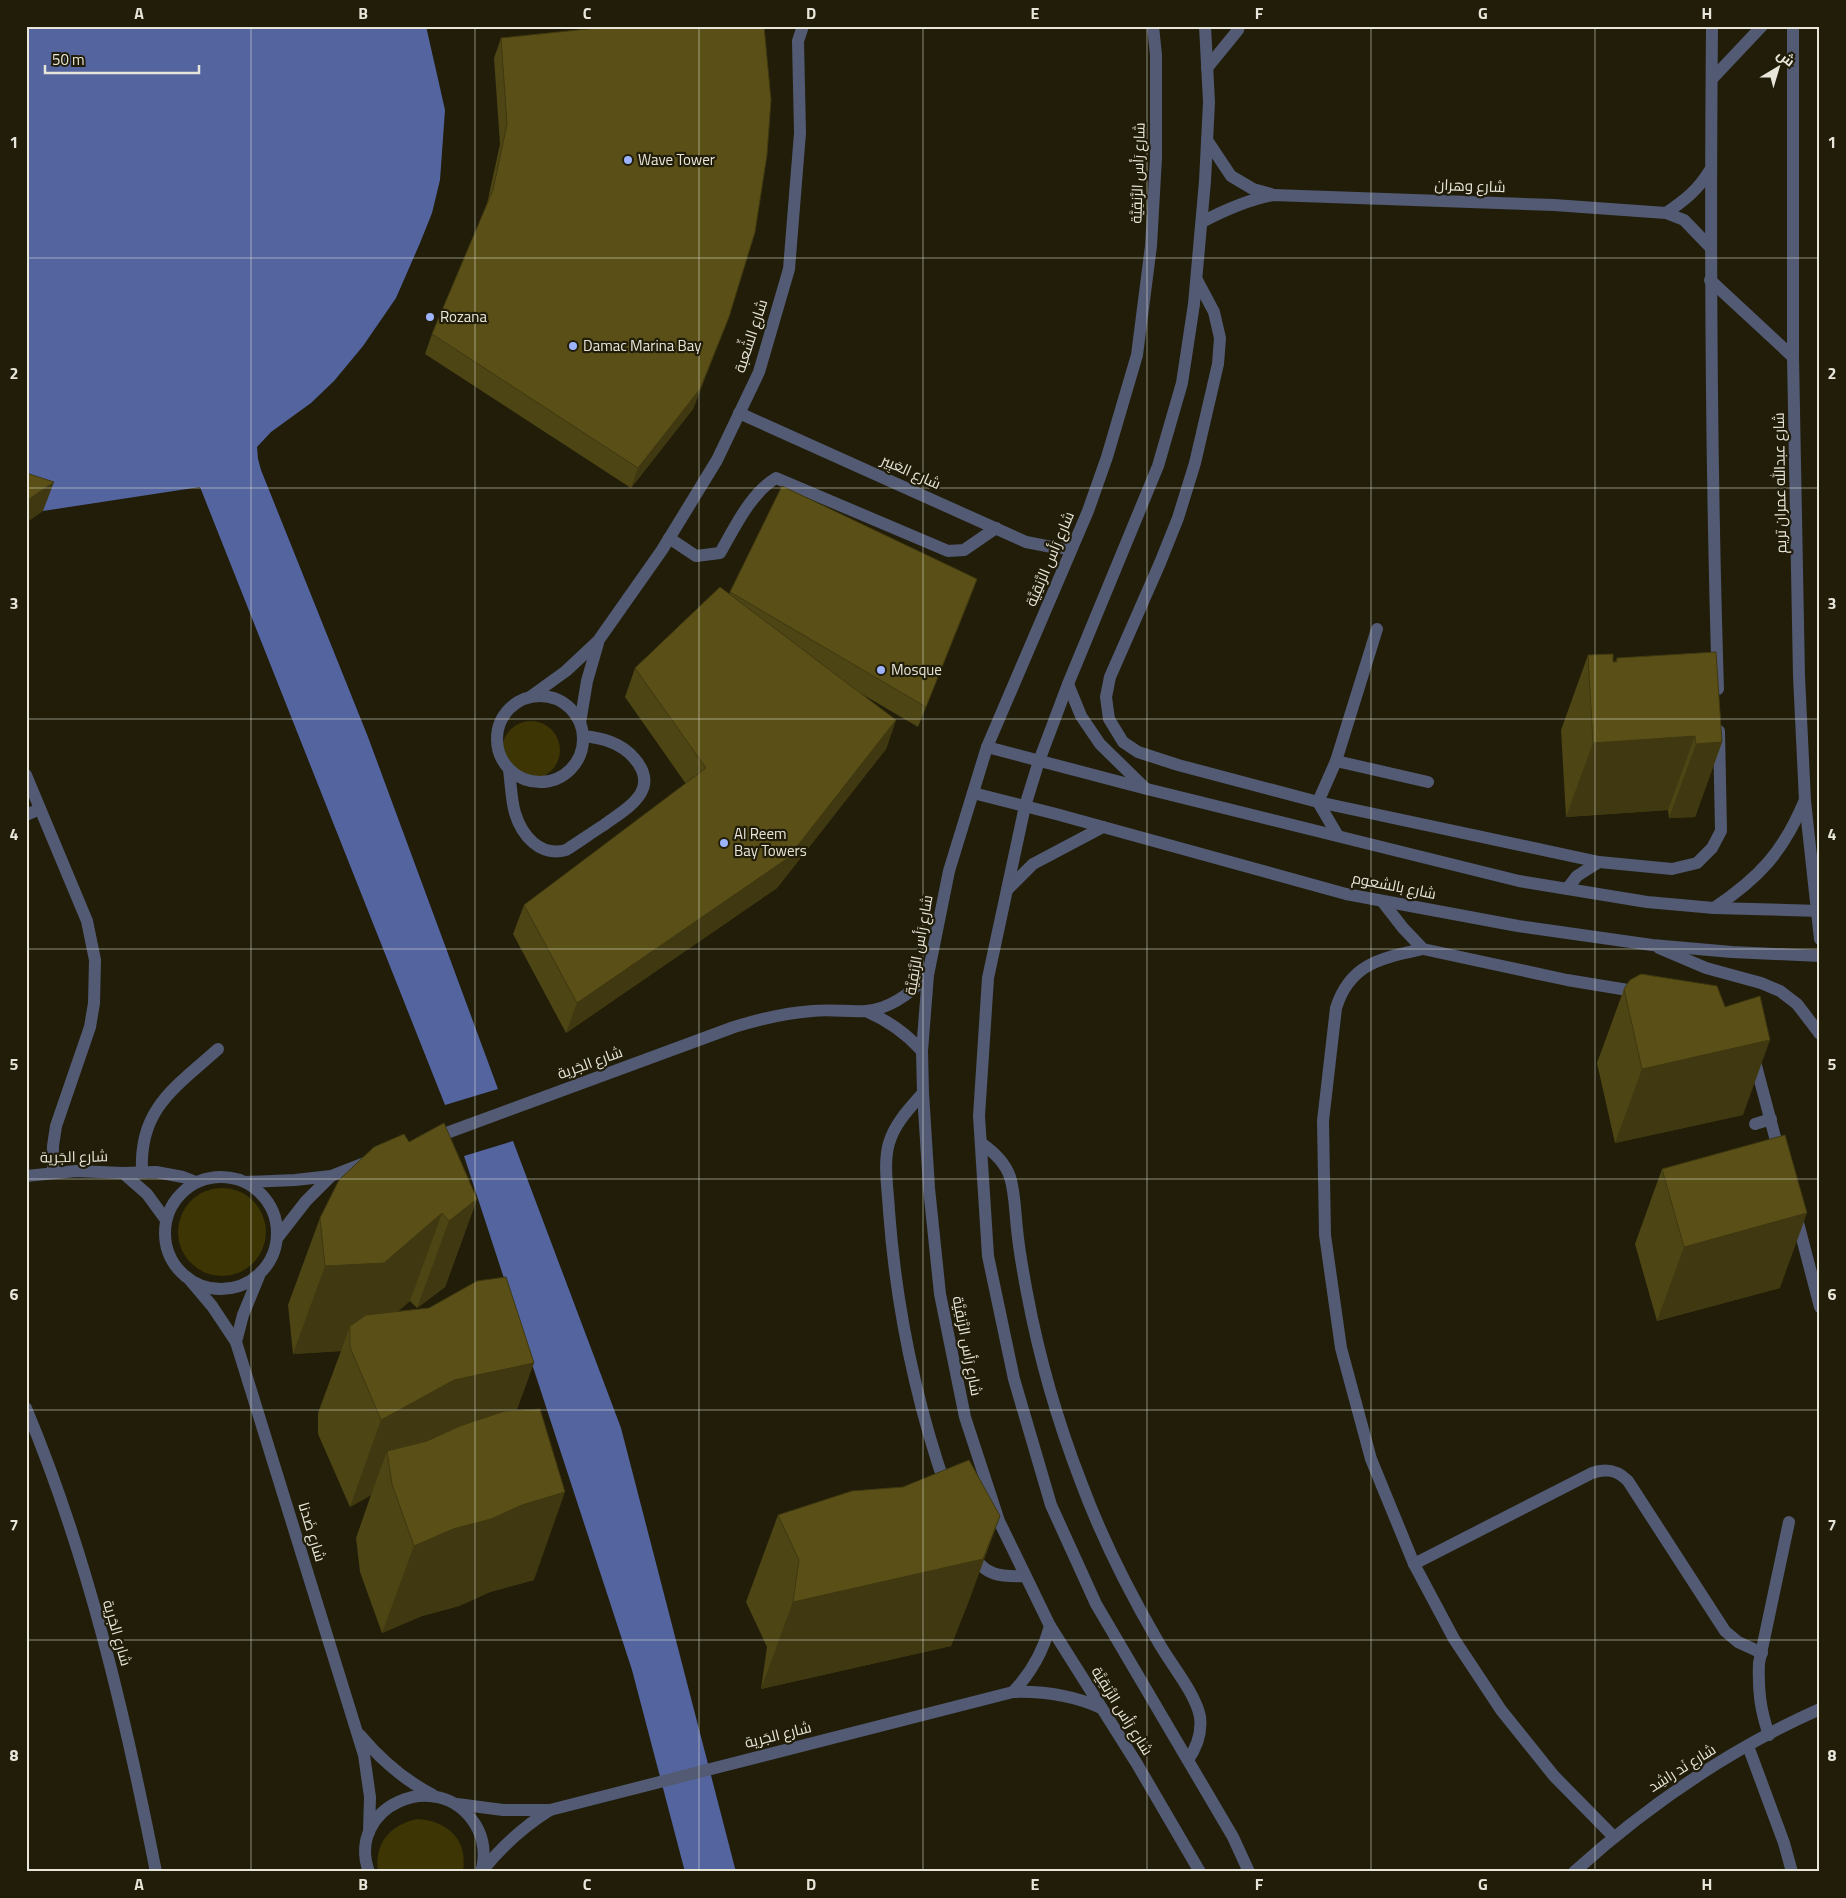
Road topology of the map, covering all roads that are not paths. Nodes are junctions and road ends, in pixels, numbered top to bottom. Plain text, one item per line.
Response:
1 (1153, 26) edge
2 (1205, 26) edge
3 (1239, 26) edge
4 (1712, 26) edge
5 (1762, 26) edge
6 (1793, 26) edge
7 (798, 28) edge
8 (1207, 68) junction
9 (1712, 79) junction
10 (1207, 140) junction
11 (1711, 168) junction
12 (1273, 195) junction
13 (1666, 213) junction
14 (1202, 222) junction
15 (1711, 248) junction
16 (1196, 279) junction
17 (1710, 280) junction
18 (1793, 357) junction
19 (740, 413) junction
20 (996, 528) junction
21 (669, 538) junction
22 (1072, 548) junction
23 (1377, 629) dead end
24 (598, 641) junction
25 (1068, 684) junction
26 (530, 697) junction
27 (582, 729) junction
28 (987, 747) junction
29 (1336, 761) junction
30 (1039, 762) junction
31 (509, 770) junction
32 (26, 775) edge
33 (1428, 782) dead end
34 (1147, 790) junction
35 (973, 793) junction
36 (1805, 801) junction
37 (1318, 802) junction
38 (1025, 806) junction
39 (40, 809) junction
40 (26, 815) edge
41 (1103, 827) junction
42 (1338, 836) junction
43 (1598, 862) junction
44 (1567, 889) junction
45 (1007, 890) junction
46 (1382, 901) junction
47 (1714, 908) junction
48 (1818, 911) edge
49 (1820, 939) edge
50 (1652, 945) junction
51 (1423, 949) junction
52 (1820, 956) edge
53 (928, 975) junction
54 (1650, 994) edge
55 (866, 1011) junction
56 (1820, 1034) edge
57 (1751, 1048) edge
58 (218, 1049) dead end
59 (922, 1051) junction
60 (922, 1093) junction
61 (1771, 1119) junction
62 (1755, 1124) dead end
63 (424, 1141) edge
64 (981, 1143) junction
65 (375, 1159) edge
66 (1782, 1162) edge
67 (142, 1171) junction
68 (53, 1172) junction
69 (123, 1173) junction
70 (26, 1176) edge
71 (331, 1176) junction
72 (196, 1182) junction
73 (245, 1182) junction
74 (1793, 1206) edge
75 (166, 1220) junction
76 (278, 1237) junction
77 (259, 1275) junction
78 (190, 1280) junction
79 (1820, 1307) edge
80 (236, 1342) junction
81 (26, 1408) edge
82 (951, 1504) edge
83 (1789, 1522) dead end
84 (967, 1543) edge
85 (1414, 1564) junction
86 (1025, 1576) junction
87 (1050, 1626) junction
88 (1762, 1653) junction
89 (1013, 1692) junction
90 (1101, 1708) junction
91 (1820, 1709) edge
92 (357, 1731) junction
93 (1768, 1735) junction
94 (1748, 1746) junction
95 (1188, 1760) junction
96 (436, 1796) junction
97 (456, 1804) junction
98 (550, 1810) junction
99 (369, 1832) junction
100 (1613, 1836) junction
101 (481, 1871) edge
102 (156, 1872) edge
103 (369, 1872) edge
104 (1200, 1872) edge
105 (1249, 1872) edge
106 (1574, 1872) edge
107 (1792, 1872) edge

1 - 22 street, شارع رَأس الرَّنقِيَّة
2 - 8 street, شارع رَأس الرَّنقِيَّة
3 - 8 street
4 - 9 street
5 - 9 street
6 - 18 street, شارع عبدالله عمران تريم
7 - 19 street, شارع الشِّعبة
8 - 10 street, شارع رَأس الرَّنقِيَّة
9 - 11 street
10 - 12 street, شارع وهران
10 - 14 street, شارع رَأس الرَّنقِيَّة
11 - 13 street
11 - 15 street
12 - 13 street, شارع وهران
12 - 14 street, شارع وهران
13 - 15 street, شارع وهران
14 - 16 street, شارع رَأس الرَّنقِيَّة
15 - 17 street
16 - 25 street, شارع رَأس الرَّنقِيَّة
16 - 37 street
17 - 18 street
17 - 43 street
18 - 36 street, شارع عبدالله عمران تريم
19 - 20 street, شارع العَبِير
19 - 21 street, شارع الشِّعبة
20 - 21 street
20 - 22 street, شارع العَبِير
21 - 24 street, شارع الشِّعبة
22 - 28 street, شارع رَأس الرَّنقِيَّة
23 - 29 street
24 - 26 street, شارع الشِّعبة
24 - 27 street, شارع الشِّعبة
25 - 30 street, شارع رَأس الرَّنقِيَّة
25 - 34 street
26 - 27 street
26 - 31 street
27 - 31 street
27 - 31 street
28 - 30 street
28 - 35 street, شارع رَأس الرَّنقِيَّة
29 - 33 street
29 - 37 street
30 - 34 street
30 - 38 street, شارع رَأس الرَّنقِيَّة
32 - 39 street
34 - 42 street
35 - 38 street, شارع بالشعوم
35 - 53 street, شارع رَأس الرَّنقِيَّة
36 - 47 street
36 - 48 street, شارع عبدالله عمران تريم
37 - 42 street
37 - 43 street
38 - 41 street, شارع بالشعوم
38 - 45 street, شارع رَأس الرَّنقِيَّة
39 - 40 street
39 - 68 street
41 - 45 street
41 - 46 street, شارع بالشعوم
42 - 44 street
43 - 44 street
44 - 47 street
45 - 64 street, شارع رَأس الرَّنقِيَّة
46 - 50 street, شارع بالشعوم
46 - 51 street
47 - 48 street
48 - 49 street, شارع عبدالله عمران تريم
50 - 52 street, شارع بالشعوم
50 - 56 street
51 - 54 street
51 - 85 street
53 - 55 street, شارع الجَرية
53 - 59 street, شارع رَأس الرَّنقِيَّة
55 - 59 street, شارع الجَرية
55 - 63 street, شارع الجَرية
57 - 61 street
58 - 67 street
59 - 60 street, شارع رَأس الرَّنقِيَّة
60 - 82 street
60 - 86 street, شارع رَأس الرَّنقِيَّة
61 - 62 street
61 - 66 street
64 - 95 street, شارع رَأس الرَّنقِيَّة
64 - 95 street
65 - 71 street
67 - 69 street, شارع الجَرية
67 - 72 street, شارع الجَرية
68 - 69 street, شارع الجَرية
68 - 70 street, شارع الجَرية
69 - 75 street, شارع الجَرية
71 - 73 street
71 - 76 street
72 - 73 street
72 - 75 street
73 - 76 street
74 - 79 street
75 - 78 street
76 - 77 street
77 - 78 street
77 - 80 street
78 - 80 street, شارع ضَدنا
80 - 92 street, شارع ضَدنا
81 - 102 street, شارع الجَرية
83 - 88 street
84 - 86 street
85 - 88 street
85 - 100 street
86 - 87 street, شارع رَأس الرَّنقِيَّة
87 - 89 street
87 - 90 street, شارع رَأس الرَّنقِيَّة
88 - 93 street
89 - 90 street, شارع الجَرية
89 - 98 street, شارع الجَرية
90 - 104 street, شارع رَأس الرَّنقِيَّة
91 - 93 street, شارع نَد راشِد
92 - 96 street, شارع ضَدنا
92 - 99 street, شارع ضَدنا
93 - 94 street, شارع نَد راشِد
94 - 100 street, شارع نَد راشِد
94 - 107 street
95 - 105 street, شارع رَأس الرَّنقِيَّة
96 - 97 street, شارع ضَدنا
96 - 99 street
97 - 98 street, شارع الجَرية
97 - 101 street
98 - 101 street, شارع الجَرية
99 - 103 street, شارع ضَدنا
100 - 106 street, شارع نَد راشِد

